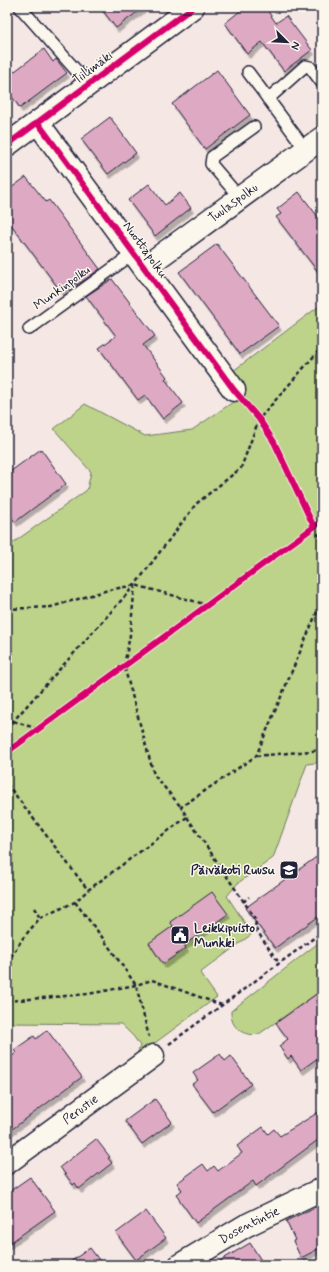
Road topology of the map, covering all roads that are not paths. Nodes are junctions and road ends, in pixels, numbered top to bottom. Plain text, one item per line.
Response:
1 (20, 7) edge
2 (190, 8) edge
3 (248, 72) dead end
4 (322, 83) edge
5 (89, 85) junction
6 (268, 99) junction
7 (38, 123) junction
8 (254, 127) dead end
9 (314, 144) edge
10 (7, 145) edge
11 (240, 198) junction
12 (139, 260) junction
13 (29, 329) dead end
14 (234, 390) dead end
15 (153, 1056) road end
16 (7, 1163) edge
17 (322, 1190) edge
18 (180, 1265) edge

1 - 5 lane
2 - 5 street, Tiilimäki
3 - 6 lane
4 - 6 lane
5 - 7 street, Tiilimäki
6 - 9 lane
7 - 10 street, Tiilimäki
7 - 12 street, Nuottapolku
8 - 11 lane
9 - 11 street, Tuulaspolku
11 - 12 street, Tuulaspolku
12 - 13 lane, Munkinpolku
12 - 14 street, Nuottapolku
15 - 16 street, Perustie
17 - 18 street, Dosentintie

